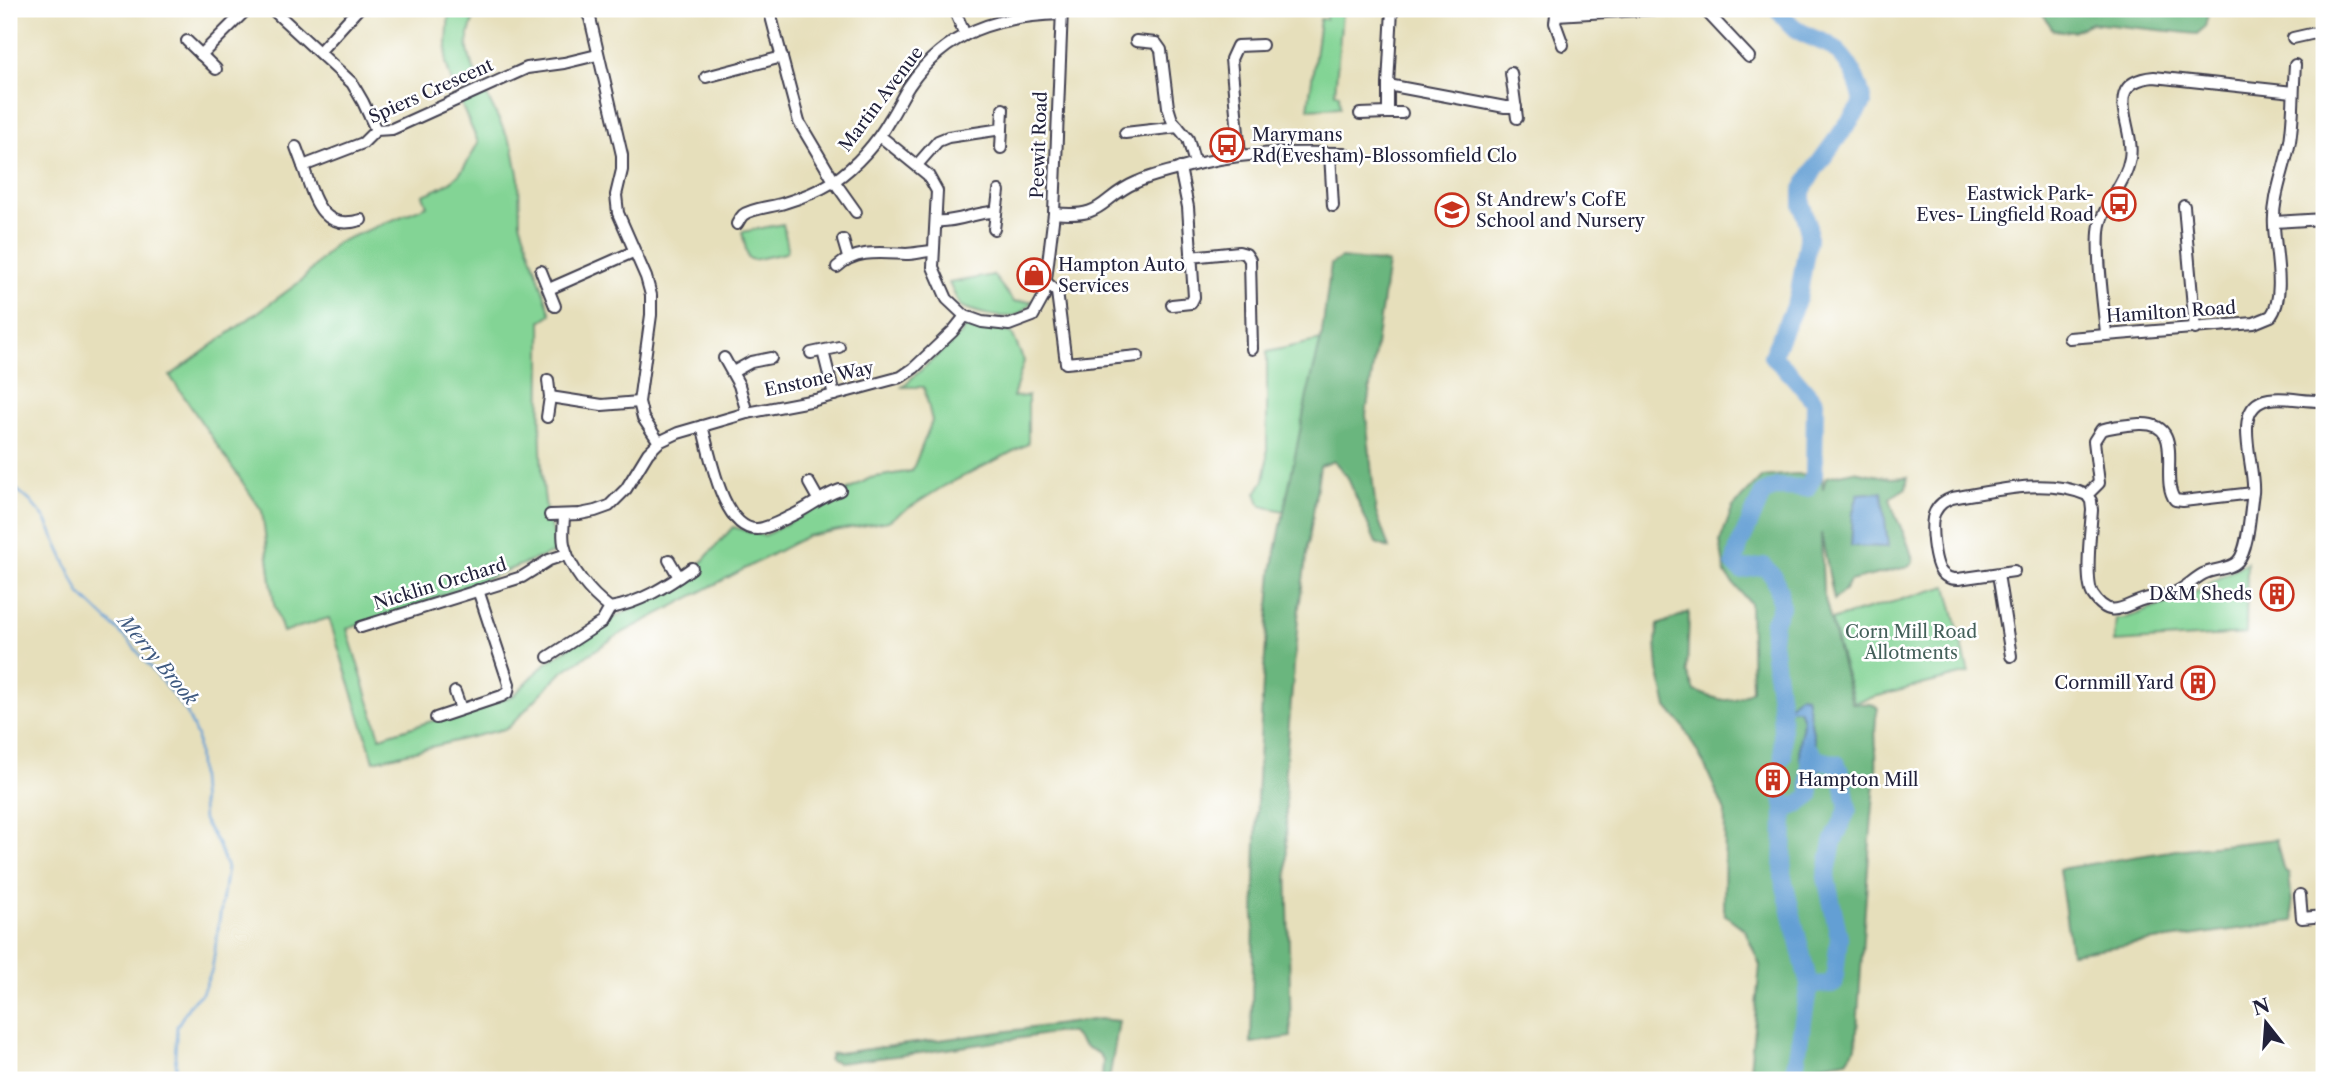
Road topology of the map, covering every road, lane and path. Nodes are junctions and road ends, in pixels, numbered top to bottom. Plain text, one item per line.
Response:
1 (247, 9) edge
2 (272, 9) edge
3 (358, 9) edge
4 (585, 9) edge
5 (769, 9) edge
6 (954, 9) edge
7 (1392, 9) edge
8 (1658, 9) edge
9 (1704, 9) edge
10 (1061, 11) edge
11 (1557, 12) edge
12 (2324, 32) edge
13 (965, 34) junction
14 (2293, 38) dead end
15 (187, 41) dead end
16 (1136, 41) dead end
17 (1262, 44) dead end
18 (1563, 45) dead end
19 (320, 51) junction
20 (201, 54) junction
21 (597, 55) junction
22 (782, 57) junction
23 (1749, 57) dead end
24 (2295, 65) dead end
25 (216, 69) dead end
26 (1510, 74) dead end
27 (706, 77) dead end
28 (1388, 85) junction
29 (2293, 92) junction
30 (1003, 108) dead end
31 (1388, 113) junction
32 (1402, 113) dead end
33 (1360, 114) dead end
34 (1178, 127) junction
35 (1002, 129) junction
36 (376, 130) junction
37 (1125, 133) dead end
38 (880, 136) junction
39 (296, 147) dead end
40 (1001, 148) dead end
41 (1329, 153) junction
42 (1344, 153) dead end
43 (1240, 155) junction
44 (1195, 164) junction
45 (917, 165) junction
46 (303, 166) junction
47 (1180, 168) junction
48 (834, 181) junction
49 (999, 191) dead end
50 (1333, 206) dead end
51 (2184, 206) dead end
52 (856, 212) dead end
53 (996, 212) junction
54 (1054, 214) junction
55 (2324, 219) edge
56 (361, 220) dead end
57 (937, 221) junction
58 (2274, 222) junction
59 (340, 223) junction
60 (737, 224) dead end
61 (994, 229) dead end
62 (338, 237) dead end
63 (844, 240) dead end
64 (933, 251) junction
65 (633, 252) junction
66 (848, 257) junction
67 (1190, 257) junction
68 (837, 267) dead end
69 (541, 271) dead end
70 (1047, 283) junction
71 (549, 289) junction
72 (1172, 305) dead end
73 (555, 306) dead end
74 (965, 316) junction
75 (2195, 329) junction
76 (2106, 333) junction
77 (2069, 338) dead end
78 (839, 348) dead end
79 (1252, 349) dead end
80 (823, 351) junction
81 (811, 353) dead end
82 (1138, 356) dead end
83 (724, 358) dead end
84 (771, 358) dead end
85 (733, 372) junction
86 (548, 380) dead end
87 (834, 395) junction
88 (550, 397) junction
89 (2324, 401) edge
90 (639, 402) junction
91 (747, 413) junction
92 (547, 417) dead end
93 (702, 426) junction
94 (659, 442) junction
95 (809, 483) dead end
96 (840, 490) dead end
97 (2253, 493) junction
98 (2087, 495) junction
99 (818, 499) junction
100 (550, 515) dead end
101 (564, 515) junction
102 (567, 554) junction
103 (669, 560) dead end
104 (692, 568) dead end
105 (2014, 571) dead end
106 (1998, 574) junction
107 (680, 577) junction
108 (478, 590) junction
109 (610, 608) junction
110 (361, 627) dead end
111 (2011, 656) dead end
112 (548, 657) dead end
113 (455, 692) dead end
114 (461, 709) junction
115 (436, 718) dead end
116 (2300, 895) dead end
117 (2324, 916) edge

1 - 20 street
2 - 19 street
3 - 19 street
4 - 21 street
5 - 22 street
6 - 13 street
7 - 28 street
8 - 11 street
9 - 23 street
10 - 13 street, Martin Avenue
10 - 54 street, Peewit Road
11 - 18 street
12 - 14 street
13 - 38 street, Martin Avenue
15 - 20 street
16 - 34 street
17 - 43 street
19 - 36 street
20 - 25 street
21 - 36 street, Spiers Crescent
21 - 65 street
22 - 27 street
22 - 48 street
24 - 29 street, Hamilton Road
26 - 28 street
28 - 31 street
29 - 58 street, Hamilton Road
29 - 76 street
30 - 35 street
31 - 32 street
31 - 33 street
34 - 37 street
34 - 44 street
35 - 40 street
35 - 45 street
36 - 46 street, Spiers Crescent
38 - 45 street
38 - 48 street, Martin Avenue
39 - 46 street
41 - 42 street
41 - 43 street
41 - 50 street
43 - 44 street
44 - 47 street
45 - 57 street
46 - 59 street
47 - 54 street
47 - 67 street
48 - 52 street
48 - 60 street, Martin Avenue
49 - 53 street
51 - 75 street
53 - 57 street
53 - 61 street
54 - 70 street, Peewit Road
55 - 58 street
56 - 59 street
57 - 64 street
58 - 75 street, Hamilton Road
59 - 62 street
63 - 66 street
64 - 66 street
64 - 74 street
65 - 71 street
65 - 90 street
66 - 68 street
67 - 72 street
67 - 79 street
69 - 71 street
70 - 74 street, Peewit Road
70 - 82 street, Peewit Road
71 - 73 street
74 - 87 street, Enstone Way
75 - 76 street, Hamilton Road
76 - 77 street, Hamilton Road
78 - 80 street
80 - 81 street
80 - 87 street
83 - 85 street
84 - 85 street
85 - 91 street
86 - 88 street
87 - 91 street, Enstone Way
88 - 90 street
88 - 92 street
89 - 97 street
90 - 94 street
91 - 93 street, Enstone Way
93 - 94 street, Enstone Way
93 - 99 street
94 - 101 street
95 - 99 street
96 - 99 street
97 - 98 street
97 - 98 street
98 - 106 street
100 - 101 street
101 - 102 street
102 - 108 street, Nicklin Orchard
102 - 109 street
103 - 107 street
104 - 107 street
105 - 106 street
106 - 111 street
107 - 109 street
108 - 110 street, Nicklin Orchard
108 - 114 street
109 - 112 street
113 - 114 street
114 - 115 street
116 - 117 street

